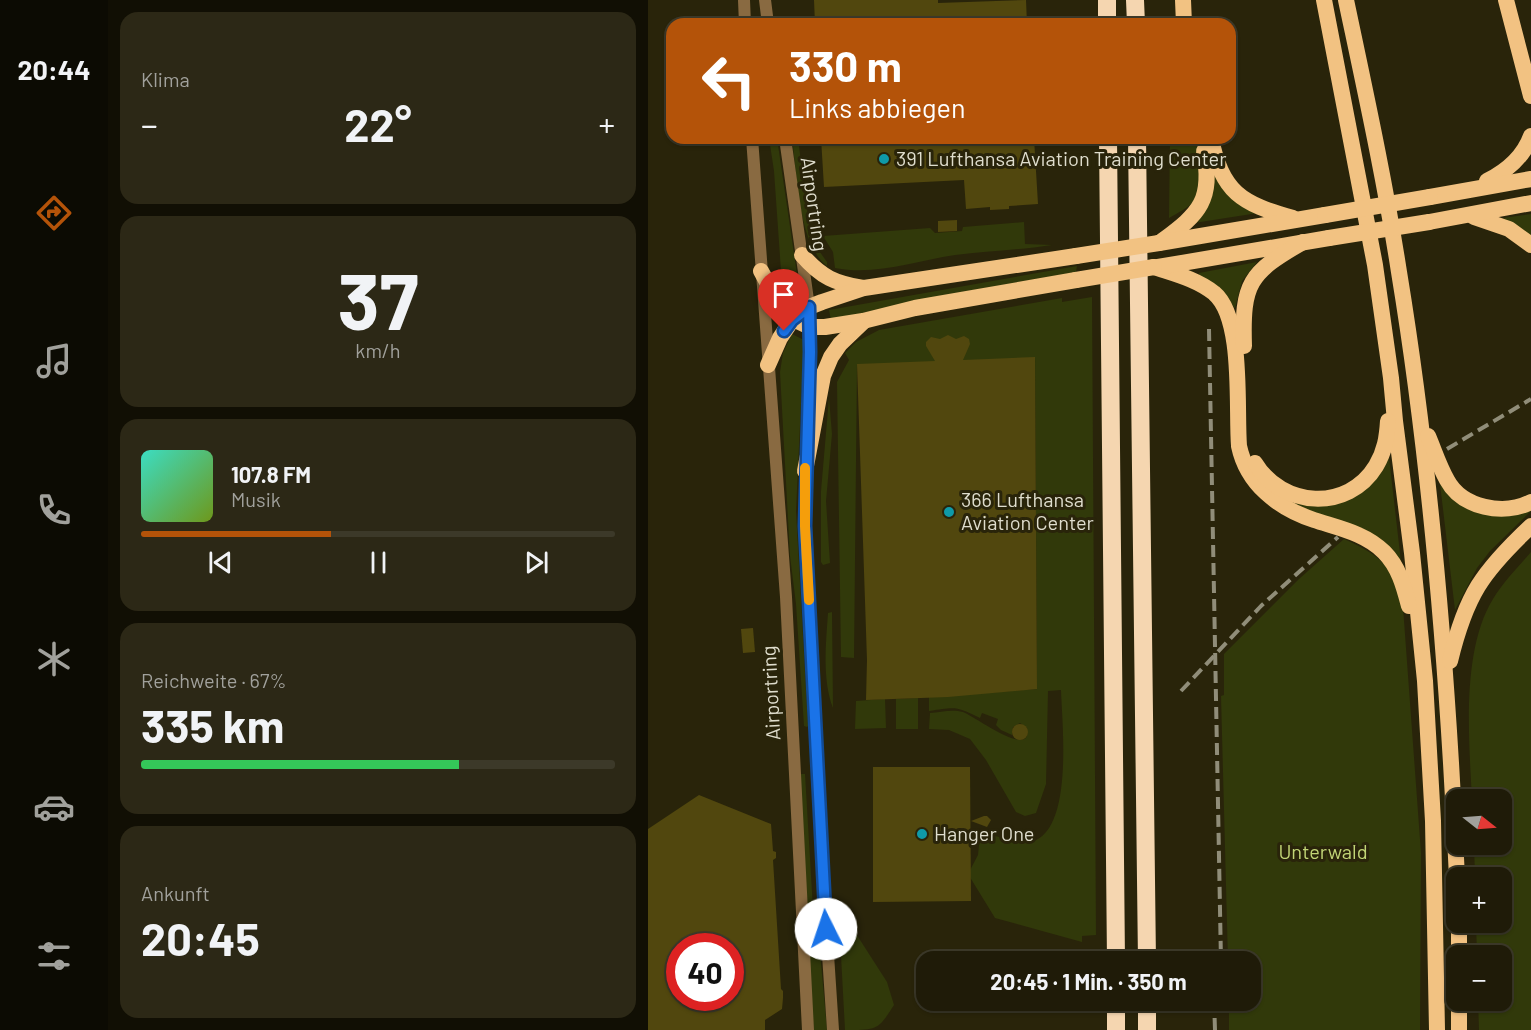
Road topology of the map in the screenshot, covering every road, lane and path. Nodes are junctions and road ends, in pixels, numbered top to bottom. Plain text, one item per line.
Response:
1 (744, 0) edge
2 (765, 0) edge
3 (1107, 0) edge
4 (1135, 0) edge
5 (1182, 0) edge
6 (1191, 0) edge
7 (1346, 0) edge
8 (1506, 0) edge
9 (1515, 0) edge
10 (1324, 4) edge
11 (745, 18) edge
12 (767, 18) edge
13 (1107, 18) edge
14 (1136, 18) edge
15 (1184, 18) edge
16 (1192, 18) edge
17 (1531, 62) edge
18 (1531, 96) edge
19 (1531, 136) edge
20 (752, 144) edge
21 (786, 144) edge
22 (1108, 144) edge
23 (1137, 144) edge
24 (1203, 144) edge
25 (1213, 144) edge
26 (1531, 179) edge
27 (1471, 189) junction
28 (1531, 203) edge
29 (1470, 216) junction
30 (1297, 219) junction
31 (1179, 235) junction
32 (1303, 242) junction
33 (1531, 245) edge
34 (802, 255) junction
35 (1184, 269) junction
36 (761, 271) junction
37 (864, 288) junction
38 (809, 307) junction
39 (792, 320) junction
40 (863, 321) junction
41 (810, 327) junction
42 (768, 365) junction
43 (1391, 378) junction
44 (1421, 419) junction
45 (805, 471) junction
46 (1531, 502) edge
47 (1531, 526) edge
48 (1447, 677) junction
49 (1425, 681) junction
50 (1456, 867) edge
51 (1116, 951) edge
52 (1147, 951) edge
53 (1116, 1011) edge
54 (1147, 1011) edge
55 (1459, 1011) edge
56 (808, 1030) edge
57 (833, 1030) edge
58 (1116, 1030) edge
59 (1147, 1030) edge
60 (1437, 1030) edge
61 (1459, 1030) edge

1 - 11 street
2 - 12 street
3 - 13 highway
4 - 14 highway
5 - 15 highway
6 - 16 highway
7 - 44 highway
8 - 18 highway
9 - 17 highway
10 - 43 highway
19 - 27 highway
20 - 36 street, Airportring
21 - 34 street, Airportring
22 - 51 highway
23 - 52 highway
24 - 31 highway
25 - 30 highway
26 - 27 highway
27 - 30 highway, bridge
28 - 29 highway
29 - 32 highway, bridge
29 - 33 highway
30 - 31 highway
31 - 37 highway, bridge
32 - 35 highway
32 - 43 highway
34 - 37 highway
34 - 38 street, Airportring
35 - 40 highway, bridge
35 - 49 highway
36 - 39 highway
36 - 42 street, Airportring
37 - 38 highway
38 - 39 highway
38 - 41 street, Airportring
39 - 41 highway
39 - 42 highway
40 - 41 highway
40 - 45 highway
41 - 45 street, Airportring
42 - 56 street, Airportring
43 - 49 highway
44 - 46 highway
44 - 48 highway
45 - 57 street, Airportring
47 - 48 highway
48 - 50 highway
49 - 60 highway
53 - 58 highway
54 - 59 highway
55 - 61 highway

